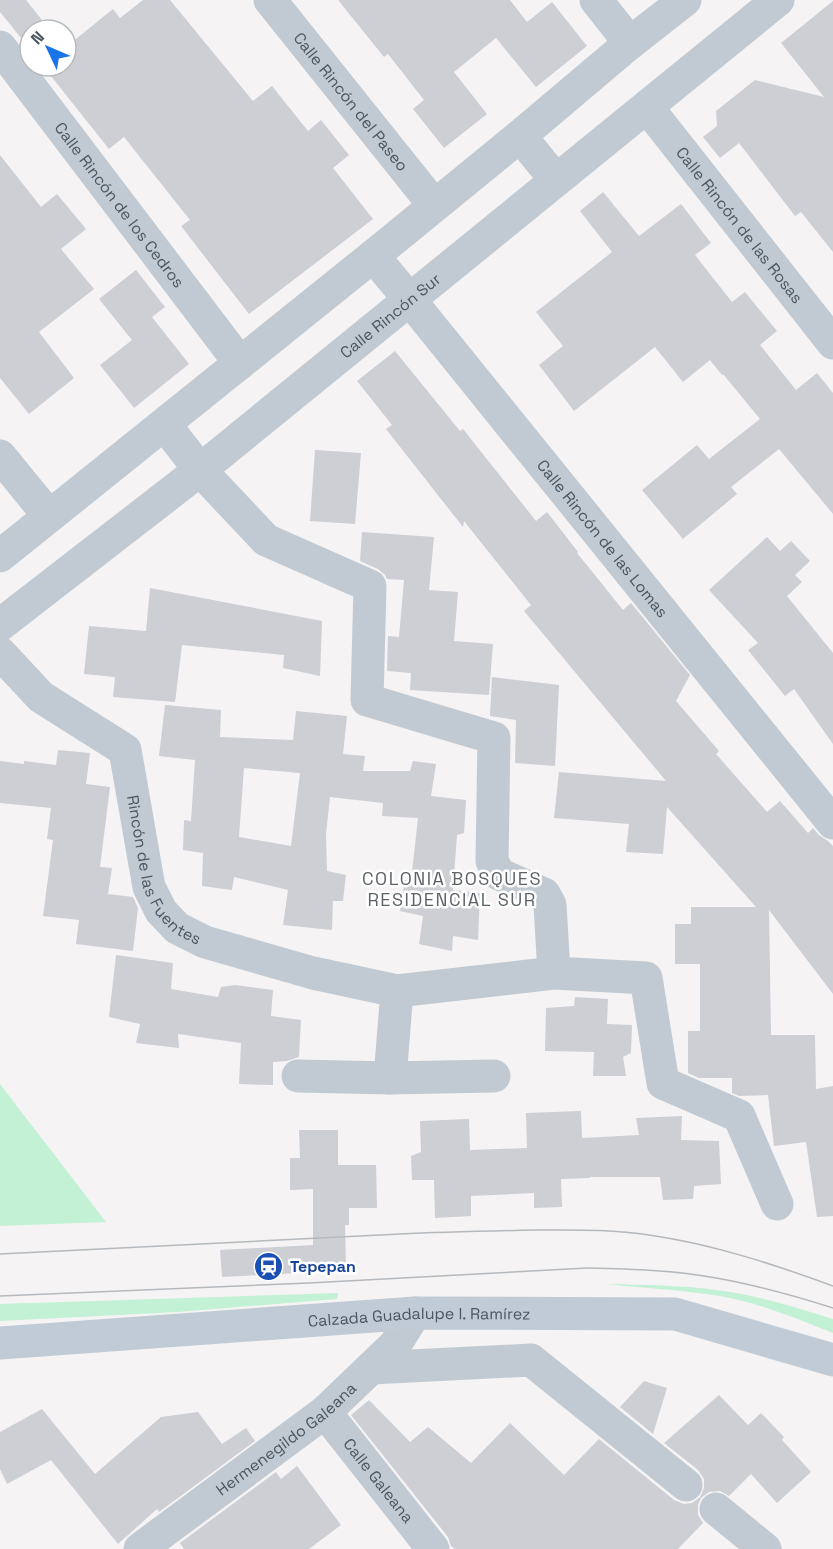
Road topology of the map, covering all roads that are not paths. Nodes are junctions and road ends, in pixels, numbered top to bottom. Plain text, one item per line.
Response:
1 (270, 0) edge
2 (596, 0) edge
3 (685, 0) edge
4 (765, 4) edge
5 (630, 43) junction
6 (0, 46) edge
7 (647, 108) junction
8 (520, 136) junction
9 (556, 180) junction
10 (434, 205) junction
11 (373, 256) junction
12 (410, 300) junction
13 (833, 343) edge
14 (240, 363) junction
15 (165, 425) junction
16 (0, 456) edge
17 (200, 470) junction
18 (49, 516) junction
19 (0, 556) edge
20 (0, 626) edge
21 (0, 653) edge
22 (833, 823) edge
23 (554, 973) junction
24 (398, 991) junction
25 (298, 1076) dead end
26 (494, 1076) dead end
27 (390, 1078) junction
28 (777, 1204) dead end
29 (415, 1313) junction
30 (0, 1343) edge
31 (833, 1360) edge
32 (371, 1368) junction
33 (325, 1412) junction
34 (686, 1485) dead end
35 (716, 1509) dead end
36 (140, 1549) edge
37 (433, 1549) edge
38 (765, 1549) edge

1 - 10 street, Calle Rincón del Paseo
2 - 5 street
3 - 5 street
4 - 7 street, Calle Rincón Sur
5 - 8 street
6 - 14 street, Calle Rincón de los Cedros
7 - 9 street, Calle Rincón Sur
7 - 13 street, Calle Rincón de las Rosas
8 - 9 street
8 - 10 street
9 - 12 street, Calle Rincón Sur
10 - 11 street
11 - 12 street, Calle Rincón de las Lomas
11 - 14 street
12 - 17 street, Calle Rincón Sur
12 - 22 street, Calle Rincón de las Lomas
14 - 15 street
15 - 17 street
15 - 18 street
16 - 18 street
17 - 20 street, Calle Rincón Sur
17 - 23 street
18 - 19 street
21 - 24 street, Rincón de las Fuentes
23 - 24 street, Rincón de las Fuentes
23 - 28 street, Rincón de las Fuentes
24 - 27 street
25 - 27 street
26 - 27 street
29 - 30 main road, Calzada Guadalupe I. Ramírez
29 - 31 main road, Calzada Guadalupe I. Ramírez
29 - 32 street, Hermenegildo Galeana
32 - 33 street, Hermenegildo Galeana
32 - 34 street
33 - 36 street, Hermenegildo Galeana
33 - 37 street, Calle Galeana
35 - 38 street

